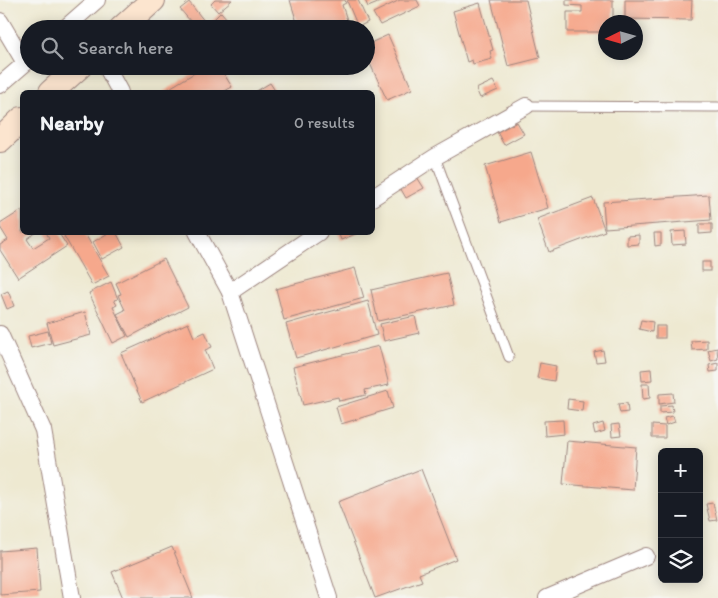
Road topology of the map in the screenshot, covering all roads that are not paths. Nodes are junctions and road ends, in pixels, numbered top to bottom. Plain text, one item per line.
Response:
1 (97, 0) edge
2 (153, 0) edge
3 (74, 20) edge
4 (131, 20) edge
5 (0, 21) edge
6 (20, 51) edge
7 (20, 67) edge
8 (70, 75) edge
9 (111, 75) edge
10 (0, 85) edge
11 (53, 90) edge
12 (119, 90) edge
13 (526, 106) joint
14 (718, 107) edge
15 (20, 121) edge
16 (0, 140) edge
17 (435, 157) junction
18 (375, 196) edge
19 (199, 235) edge
20 (316, 235) edge
21 (230, 292) junction
22 (0, 334) edge
23 (509, 357) dead end
24 (646, 556) dead end
25 (72, 598) edge
26 (329, 598) edge
27 (547, 598) edge

1 - 3 street
2 - 4 main road
5 - 6 street
7 - 10 street
8 - 11 main road
9 - 12 street
13 - 14 lane
13 - 17 street
15 - 16 main road
17 - 18 street
17 - 23 lane
19 - 21 street
20 - 21 street
21 - 26 street
22 - 25 street
24 - 27 street

